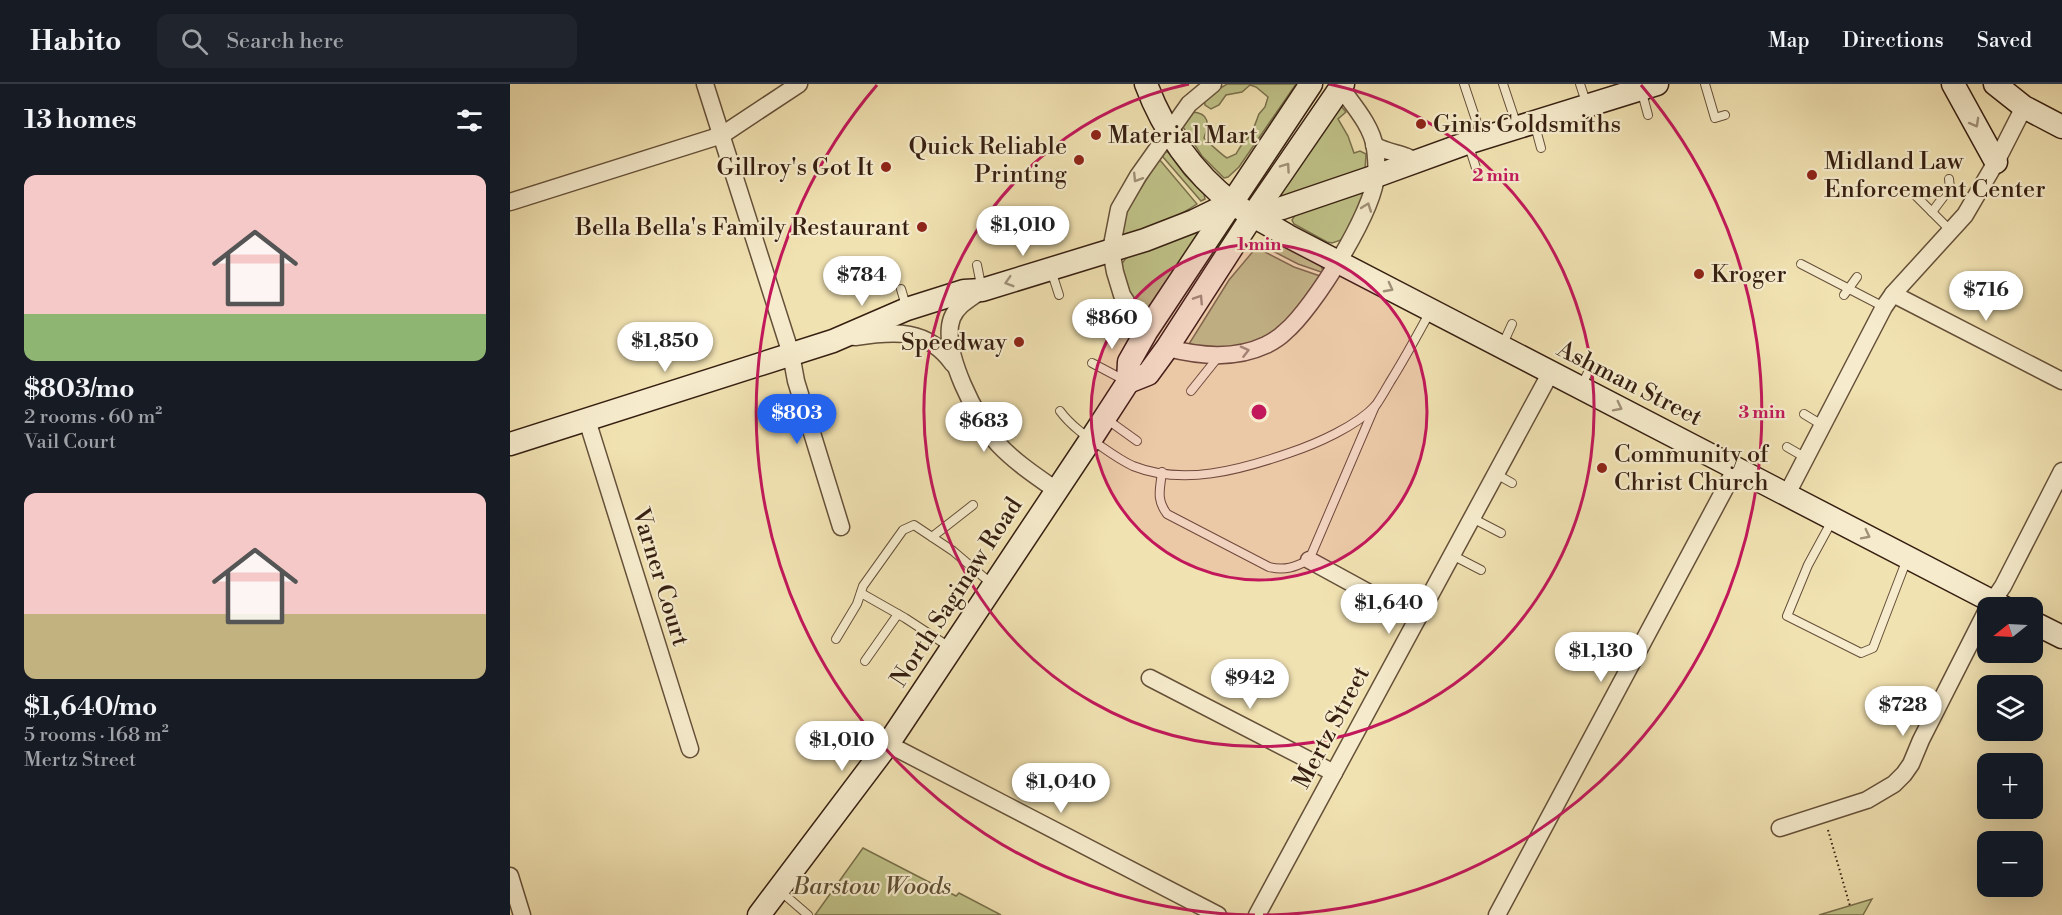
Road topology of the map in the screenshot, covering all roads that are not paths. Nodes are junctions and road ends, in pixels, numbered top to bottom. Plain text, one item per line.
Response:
1 (705, 84) edge
2 (799, 84) edge
3 (1146, 84) edge
4 (1213, 84) edge
5 (1311, 84) edge
6 (1464, 84) edge
7 (1503, 84) edge
8 (1580, 84) edge
9 (1705, 84) edge
10 (1953, 84) edge
11 (1342, 86) edge
12 (1649, 87) edge
13 (2010, 93) edge
14 (1587, 106) junction
15 (1648, 114) dead end
16 (1725, 115) dead end
17 (1526, 124) junction
18 (2062, 127) edge
19 (1169, 132) junction
20 (722, 135) junction
21 (1475, 141) junction
22 (1374, 145) junction
23 (1541, 148) dead end
24 (1414, 161) junction
25 (1996, 162) junction
26 (1476, 168) dead end
27 (1376, 176) junction
28 (1949, 179) dead end
29 (1915, 195) dead end
30 (511, 197) edge
31 (1232, 202) junction
32 (1932, 212) junction
33 (1253, 215) junction
34 (1950, 230) junction
35 (1111, 250) junction
36 (1338, 261) junction
37 (1801, 264) dead end
38 (977, 265) dead end
39 (1051, 269) junction
40 (1857, 277) dead end
41 (982, 290) junction
42 (1846, 292) junction
43 (1059, 295) dead end
44 (1889, 300) junction
45 (1431, 310) junction
46 (1512, 324) dead end
47 (1146, 332) junction
48 (833, 341) junction
49 (1502, 347) junction
50 (1167, 348) junction
51 (791, 354) junction
52 (1219, 356) junction
53 (1092, 363) dead end
54 (1592, 364) dead end
55 (1551, 372) junction
56 (960, 378) junction
57 (2062, 381) edge
58 (1128, 382) junction
59 (1581, 387) junction
60 (1191, 391) dead end
61 (1376, 405) junction
62 (1060, 411) dead end
63 (1804, 414) dead end
64 (1105, 417) junction
65 (587, 420) junction
66 (1822, 425) junction
67 (1091, 439) junction
68 (1137, 441) dead end
69 (510, 444) edge
70 (1787, 447) dead end
71 (1806, 458) junction
72 (1736, 468) junction
73 (2062, 471) edge
74 (1162, 472) junction
75 (1496, 474) junction
76 (1512, 483) dead end
77 (1056, 490) junction
78 (1787, 494) junction
79 (973, 505) dead end
80 (1472, 518) junction
81 (1833, 518) junction
82 (841, 527) dead end
83 (1501, 533) dead end
84 (932, 537) junction
85 (1452, 555) junction
86 (1908, 557) junction
87 (1310, 560) junction
88 (1481, 570) dead end
89 (993, 585) junction
90 (861, 593) junction
91 (1977, 597) edge
92 (1998, 597) edge
93 (898, 614) junction
94 (1417, 620) junction
95 (2043, 628) edge
96 (1977, 636) edge
97 (2062, 637) edge
98 (836, 639) dead end
99 (951, 648) junction
100 (865, 661) dead end
101 (1150, 678) dead end
102 (888, 744) junction
103 (690, 749) dead end
104 (1334, 773) junction
105 (1780, 828) dead end
106 (510, 876) edge
107 (779, 889) junction
108 (522, 915) edge
109 (759, 915) edge
110 (808, 915) edge
111 (1218, 915) edge
112 (1257, 915) edge
113 (1497, 915) edge

1 - 20 street
2 - 20 street
3 - 19 street, Ashman Street
4 - 19 street
5 - 31 street, North Saginaw Road
6 - 21 lane
7 - 17 lane
8 - 14 lane
9 - 16 lane
10 -> 25 street
11 - 22 street
33 -> 11 street, North Saginaw Road
12 - 14 street
12 - 15 lane
13 - 18 street
13 - 25 street
14 - 17 street
17 - 21 street
17 - 23 lane
19 - 31 street, Ashman Street
19 -> 35 street
20 - 30 street
20 - 51 street
21 - 24 street
21 - 26 lane
22 - 24 street
22 - 27 street
24 - 27 street
25 - 34 street
27 - 33 street
36 -> 27 street
28 - 32 lane
29 - 32 lane
31 - 33 street, Ashman Street
31 - 35 street
31 - 47 street, North Saginaw Road
32 - 34 lane
33 - 36 street, Ashman Street
50 -> 33 street, North Saginaw Road
34 - 44 street
35 - 39 street
35 - 47 street
36 -> 45 street, Ashman Street
52 -> 36 street
37 - 42 lane
38 - 41 lane
39 -> 41 street
39 - 43 lane
40 - 42 lane
41 - 48 street
41 - 56 street
42 - 44 lane
44 - 57 street
44 - 66 street
45 - 49 street, Ashman Street
45 - 61 lane
46 - 49 lane
47 - 58 street, North Saginaw Road
48 - 51 street
48 - 56 street
49 - 55 street, Ashman Street
50 - 52 street
50 - 58 street, North Saginaw Road
51 - 65 street
51 - 82 street
52 - 60 lane
53 - 58 lane
54 - 59 lane
55 - 59 street, Ashman Street
55 - 75 street, Mertz Street
56 - 77 street
58 - 64 street, North Saginaw Road
59 -> 72 street, Ashman Street
61 - 74 lane
61 - 87 lane
62 - 67 lane
63 - 66 lane
64 - 67 street, North Saginaw Road
64 - 68 lane
65 - 69 street
65 - 103 street, Varner Court
66 - 71 street
67 - 74 lane
67 - 77 street, North Saginaw Road
70 - 71 lane
71 - 78 street
72 - 78 street, Ashman Street
72 - 113 street
73 - 92 street
74 - 87 lane
75 - 76 lane
75 - 80 street, Mertz Street
77 - 89 street, North Saginaw Road
78 - 81 street, Ashman Street
79 - 84 lane
80 - 83 lane
80 - 85 street, Mertz Street
81 -> 86 street, Ashman Street
81 - 86 lane
84 - 89 lane
84 - 90 lane
85 - 88 lane
85 - 94 street, Mertz Street
86 - 91 street, Ashman Street
87 - 94 street
89 - 99 street, North Saginaw Road
90 - 93 lane
90 - 98 lane
93 - 99 lane
93 - 100 lane
94 - 104 street, Mertz Street
95 - 97 street
96 - 105 street
99 - 102 street, North Saginaw Road
101 - 104 street
102 - 107 street, North Saginaw Road
102 - 111 street
104 - 112 street, Mertz Street
106 - 108 street
107 - 109 street, North Saginaw Road
107 - 110 lane

